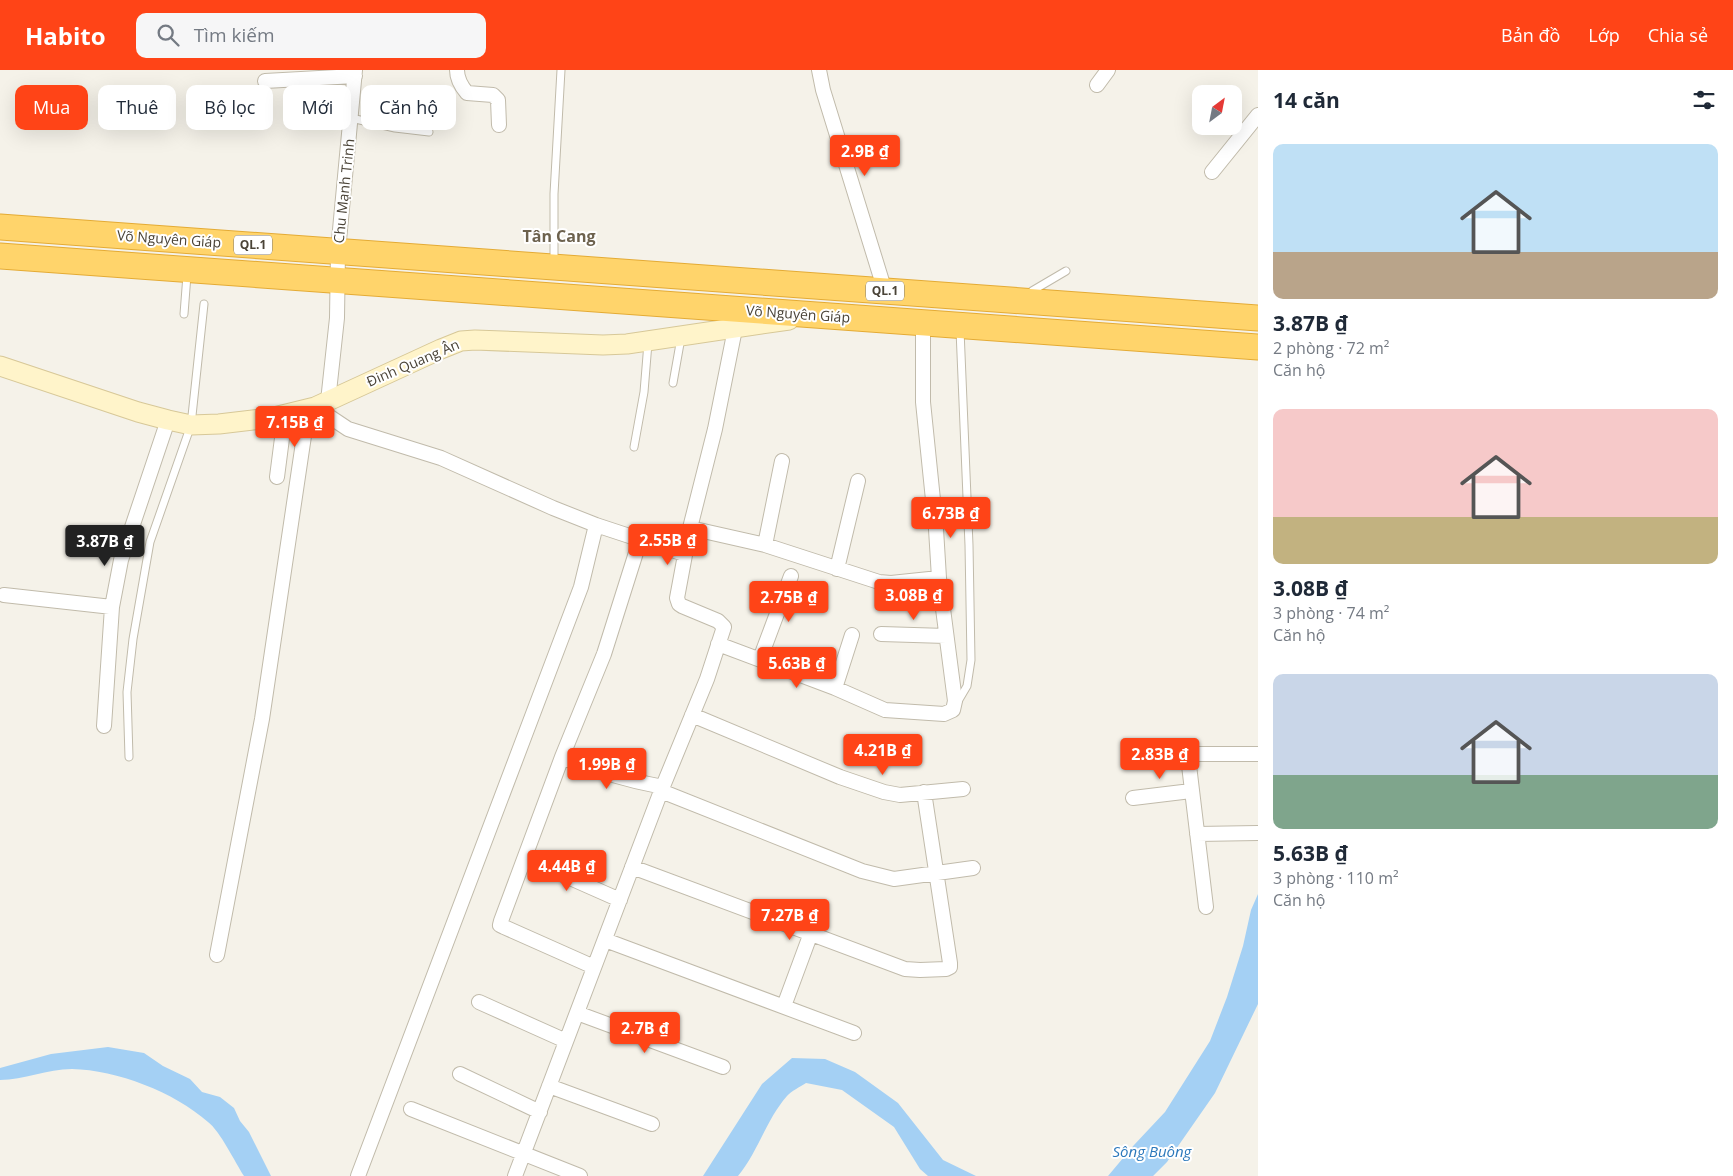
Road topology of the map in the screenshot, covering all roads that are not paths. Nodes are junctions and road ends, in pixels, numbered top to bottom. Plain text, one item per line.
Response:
1 (457, 70) edge
2 (561, 70) edge
3 (819, 70) edge
4 (1108, 70) edge
5 (355, 73) edge
6 (265, 81) dead end
7 (1097, 85) dead end
8 (1258, 116) edge
9 (351, 118) joint
10 (499, 126) dead end
11 (351, 130) edge
12 (429, 132) dead end
13 (1212, 172) dead end
14 (0, 227) edge
15 (348, 252) junction
16 (0, 256) edge
17 (554, 267) junction
18 (187, 270) junction
19 (1066, 271) dead end
20 (329, 280) junction
21 (885, 291) junction
22 (1031, 302) junction
23 (204, 304) dead end
24 (184, 314) dead end
25 (840, 317) junction
26 (1258, 318) edge
27 (923, 323) junction
28 (959, 326) junction
29 (735, 329) junction
30 (682, 337) junction
31 (648, 342) junction
32 (1258, 347) edge
33 (0, 366) edge
34 (672, 384) dead end
35 (317, 406) junction
36 (285, 415) junction
37 (168, 420) junction
38 (191, 425) junction
39 (634, 447) dead end
40 (782, 461) dead end
41 (277, 477) dead end
42 (858, 481) dead end
43 (596, 525) junction
44 (690, 528) junction
45 (640, 540) junction
46 (765, 545) junction
47 (684, 554) junction
48 (837, 569) junction
49 (791, 576) dead end
50 (939, 578) junction
51 (4, 595) dead end
52 (112, 607) junction
53 (882, 634) dead end
54 (852, 635) dead end
55 (946, 636) junction
56 (718, 644) junction
57 (760, 659) junction
58 (835, 688) junction
59 (953, 710) junction
60 (692, 715) junction
61 (104, 726) dead end
62 (1258, 754) edge
63 (129, 757) dead end
64 (562, 757) junction
65 (662, 789) junction
66 (963, 789) dead end
67 (1192, 791) junction
68 (924, 792) junction
69 (1133, 798) dead end
70 (1258, 833) edge
71 (1196, 834) junction
72 (525, 858) junction
73 (632, 867) junction
74 (973, 868) dead end
75 (937, 872) junction
76 (620, 900) junction
77 (1206, 907) dead end
78 (810, 934) junction
79 (605, 940) junction
80 (217, 955) dead end
81 (594, 967) junction
82 (479, 1002) dead end
83 (784, 1006) junction
84 (577, 1013) junction
85 (854, 1033) dead end
86 (566, 1041) junction
87 (723, 1067) dead end
88 (460, 1074) dead end
89 (549, 1086) junction
90 (411, 1109) dead end
91 (540, 1112) junction
92 (652, 1124) dead end
93 (524, 1154) junction
94 (358, 1176) edge
95 (515, 1176) edge
96 (580, 1176) edge

1 - 10 street
2 - 17 lane
3 - 21 street
4 - 7 street
5 - 6 street
5 - 9 street, Chu Mạnh Trinh
8 - 13 street
9 - 12 lane
11 - 15 street, Chu Mạnh Trinh
14 - 15 highway, Võ Nguyên Giáp / QL.1
15 - 17 highway, Võ Nguyên Giáp / QL.1
15 - 20 street, Chu Mạnh Trinh
16 - 18 highway, Võ Nguyên Giáp / QL.1
17 - 21 highway, Võ Nguyên Giáp / QL.1
18 - 20 highway, Võ Nguyên Giáp / QL.1
18 - 24 lane
19 - 22 lane
20 - 25 highway, Võ Nguyên Giáp / QL.1
20 - 35 street, Chu Mạnh Trinh
21 - 22 highway, Võ Nguyên Giáp / QL.1
22 - 26 highway, Võ Nguyên Giáp / QL.1
23 - 38 lane
25 - 27 highway, Võ Nguyên Giáp / QL.1
25 - 29 street, Đinh Quang Ân
27 - 28 highway, Võ Nguyên Giáp / QL.1
27 - 50 street
28 - 32 highway, Võ Nguyên Giáp / QL.1
28 - 59 lane
29 - 30 street, Đinh Quang Ân
29 - 44 street
30 - 31 street, Đinh Quang Ân
30 - 34 lane
31 - 35 street, Đinh Quang Ân
31 - 39 lane
33 - 37 street, Đinh Quang Ân
35 - 36 street, Đinh Quang Ân
35 - 43 street
35 - 80 street, Chu Mạnh Trinh
36 - 38 street, Đinh Quang Ân
36 - 41 street
37 - 38 street, Đinh Quang Ân
37 - 52 street
38 - 63 lane
40 - 46 street
42 - 48 street
43 - 45 street
43 - 94 street
44 - 46 street
44 - 47 street
45 - 47 street
45 - 64 street
46 - 48 street
47 - 56 street
48 - 50 street
49 - 57 street
50 - 55 street
51 - 52 street
52 - 61 street
53 - 55 street
54 - 58 street
55 - 59 street
56 - 57 street
56 - 60 street
57 - 58 street
58 - 59 street
60 - 65 street
60 - 68 street
62 - 67 street
64 - 65 street
64 - 72 street
65 - 73 street
65 - 75 street
66 - 68 street
67 - 69 street
67 - 71 street
68 - 75 street
70 - 71 street
71 - 77 street
72 - 76 street
72 - 81 street
73 - 76 street
73 - 78 street
74 - 75 street
75 - 78 street
76 - 79 street
78 - 83 street
79 - 81 street
79 - 83 street
81 - 84 street
82 - 86 street
83 - 85 street
84 - 86 street
84 - 87 street
86 - 89 street
88 - 91 street
89 - 91 street
89 - 92 street
90 - 93 street
91 - 93 street
93 - 95 street
93 - 96 street

